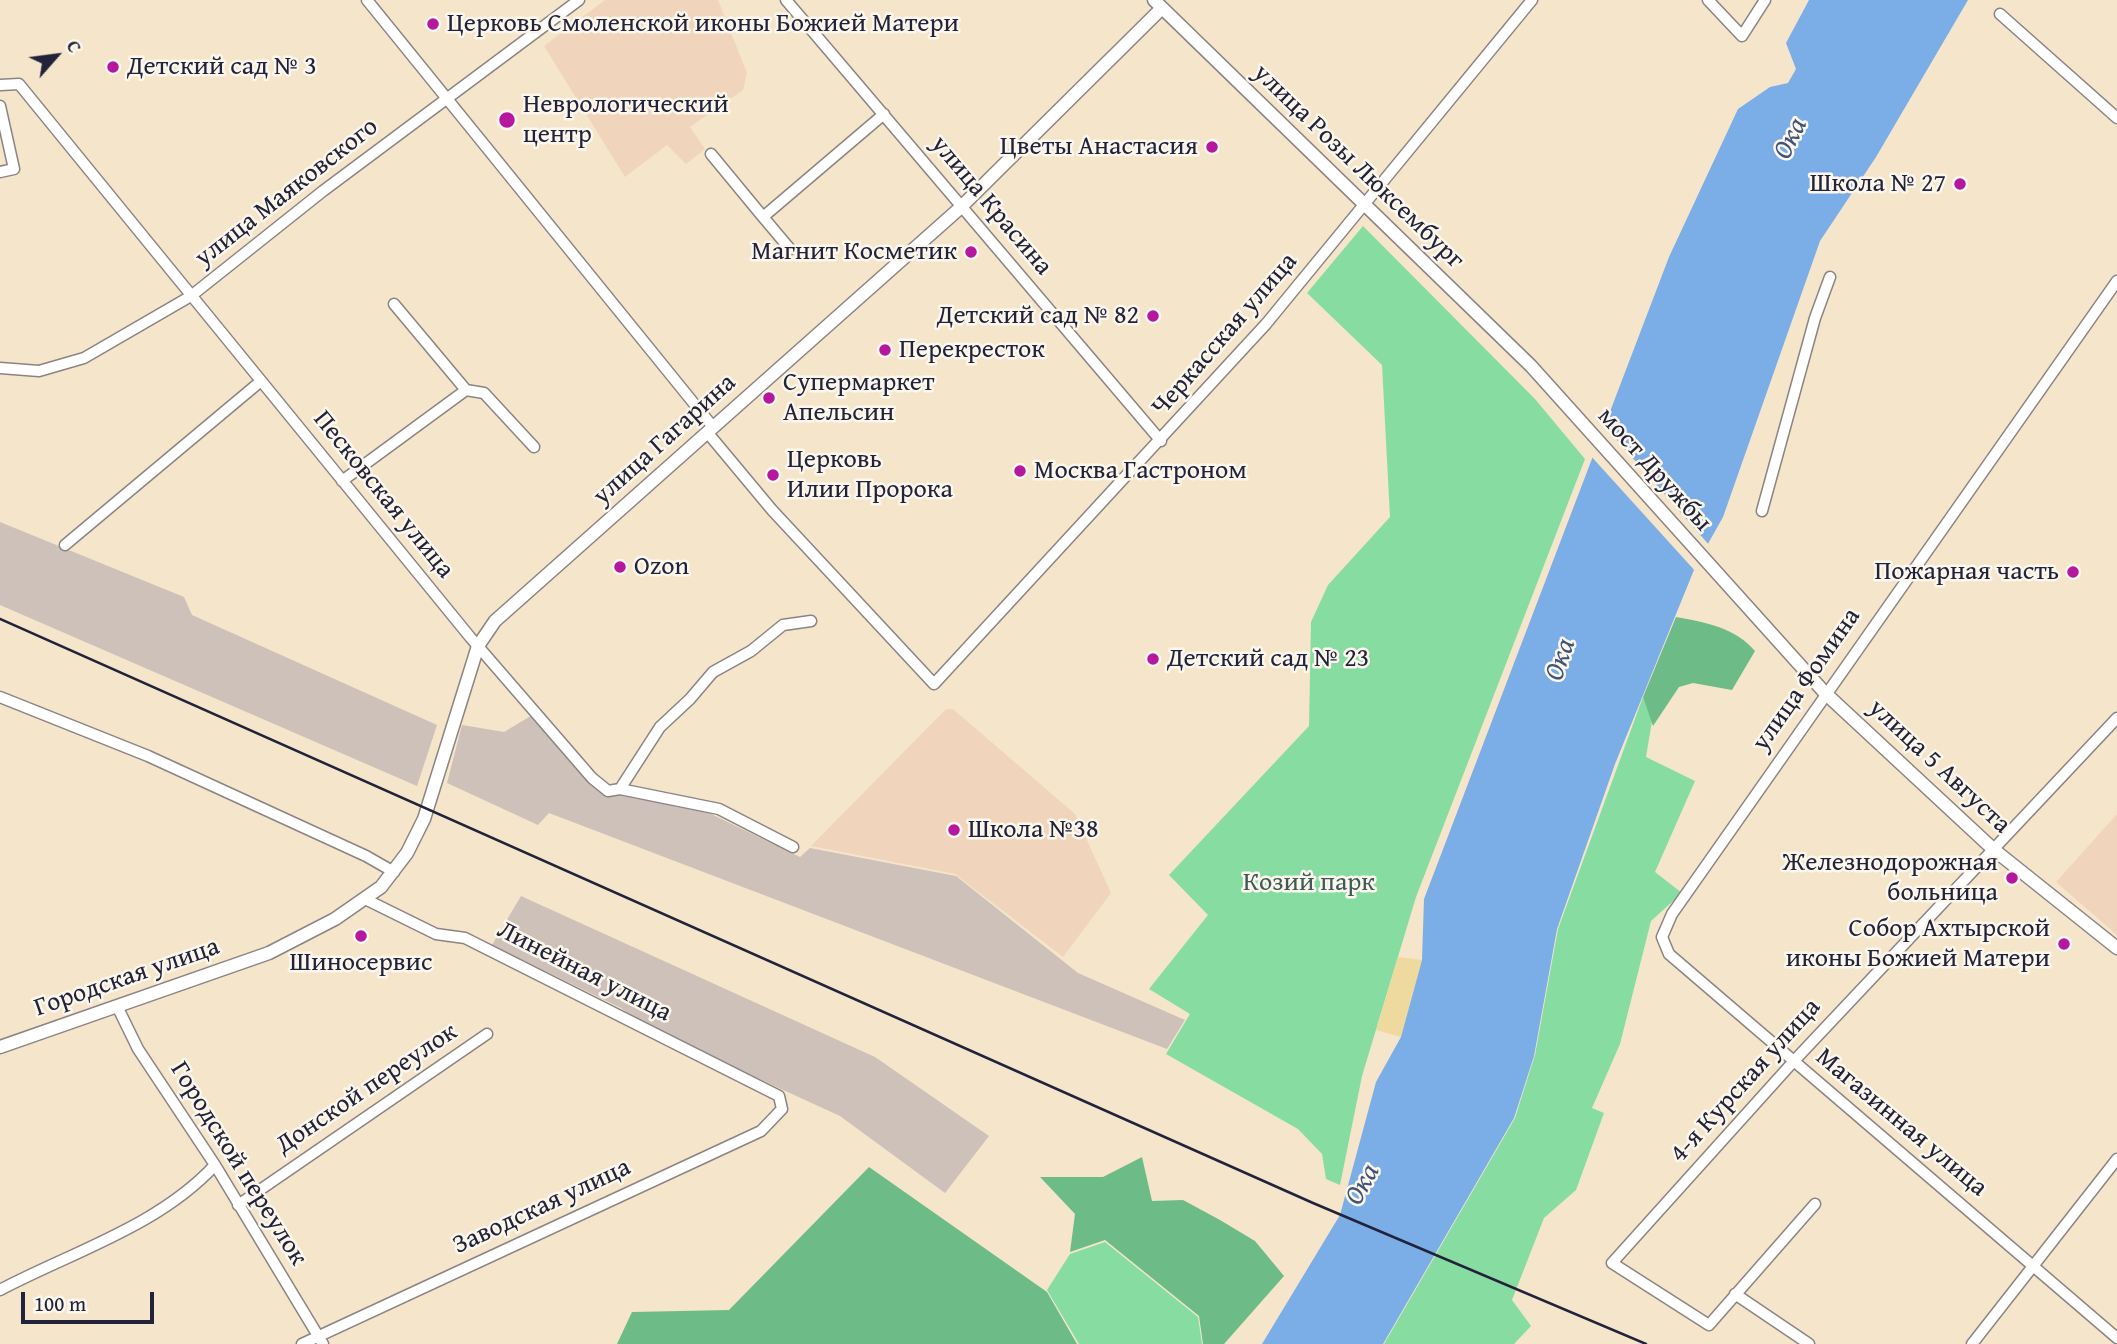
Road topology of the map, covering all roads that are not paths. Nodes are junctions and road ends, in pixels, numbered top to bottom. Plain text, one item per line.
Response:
1 (367, 0) edge
2 (579, 0) edge
3 (786, 0) edge
4 (1532, 0) edge
5 (1708, 0) edge
6 (1765, 0) edge
7 (1162, 3) edge
8 (2000, 14) dead end
9 (0, 85) edge
10 (447, 98) junction
11 (0, 106) edge
12 (884, 114) junction
13 (2117, 118) edge
14 (711, 154) dead end
15 (0, 172) edge
16 (1366, 205) junction
17 (960, 208) junction
18 (763, 217) junction
19 (790, 249) dead end
20 (1830, 277) dead end
21 (2117, 281) edge
22 (191, 296) junction
23 (394, 304) dead end
24 (1531, 366) joint
25 (0, 368) edge
26 (261, 381) junction
27 (466, 390) junction
28 (710, 430) junction
29 (1161, 441) junction
30 (534, 447) dead end
31 (342, 481) junction
32 (1762, 511) dead end
33 (65, 545) dead end
34 (1743, 605) joint
35 (811, 621) dead end
36 (478, 646) junction
37 (1825, 693) junction
38 (0, 697) edge
39 (2117, 718) edge
40 (620, 789) junction
41 (793, 847) dead end
42 (1993, 849) junction
43 (394, 872) junction
44 (365, 900) junction
45 (1662, 937) joint
46 (2117, 948) edge
47 (269, 953) joint
48 (117, 1006) junction
49 (487, 1034) dead end
50 (0, 1046) edge
51 (1793, 1062) junction
52 (779, 1096) joint
53 (2117, 1159) edge
54 (215, 1165) junction
55 (1815, 1204) dead end
56 (239, 1205) junction
57 (2033, 1264) junction
58 (0, 1290) edge
59 (1735, 1294) junction
60 (2117, 1338) edge
61 (321, 1340) edge
62 (302, 1344) edge
63 (1810, 1344) edge
64 (1972, 1344) edge

1 - 10 street
2 - 10 street, улица Маяковского
3 - 12 street, улица Красина
4 - 16 street, Черкасская улица
5 - 6 street
7 - 16 main road, улица Розы Люксембург
7 - 17 main road, улица Гагарина
8 - 13 street
9 - 22 street, Песковская улица
10 - 22 street, улица Маяковского
10 - 28 street
11 - 15 street
12 - 17 street, улица Красина
12 - 18 street
14 - 18 street
16 - 24 main road, улица Розы Люксембург
16 - 29 street, Черкасская улица
17 - 28 main road, улица Гагарина
17 - 29 street, улица Красина
18 - 19 street
20 - 32 street
21 - 37 street, улица Фомина
22 - 25 street, улица Маяковского
22 - 26 street, Песковская улица
23 - 27 street
24 - 34 main road, мост Дружбы
26 - 31 street, Песковская улица
26 - 33 street
27 - 30 street
27 - 31 street
28 - 29 street, Черкасская улица
28 - 36 main road, улица Гагарина
31 - 36 street, Песковская улица
34 - 37 main road, улица 5 Августа
35 - 40 street
36 - 40 street, Песковская улица
36 - 43 main road, улица Гагарина
37 - 42 main road, улица 5 Августа
37 - 45 street, улица Фомина
38 - 43 street
39 - 42 street, 4-я Курская улица
40 - 41 street, Песковская улица
42 - 46 main road, улица 5 Августа
42 - 51 street, 4-я Курская улица
43 - 44 main road, улица Гагарина
44 - 47 main road, улица Гагарина
44 - 52 street, Линейная улица
45 - 51 street, Магазинная улица
47 - 48 main road, Городская улица
48 - 50 main road, Городская улица
48 - 54 street, Городской переулок
49 - 56 street, Донской переулок
51 - 57 street, Магазинная улица
51 - 59 street, 4-я Курская улица
52 - 61 street, Заводская улица
53 - 57 street
54 - 56 street, Городской переулок
54 - 58 street
55 - 59 street
56 - 61 street, Городской переулок
57 - 60 street, Магазинная улица
57 - 64 street
59 - 63 street
61 - 62 street, Заводская улица

